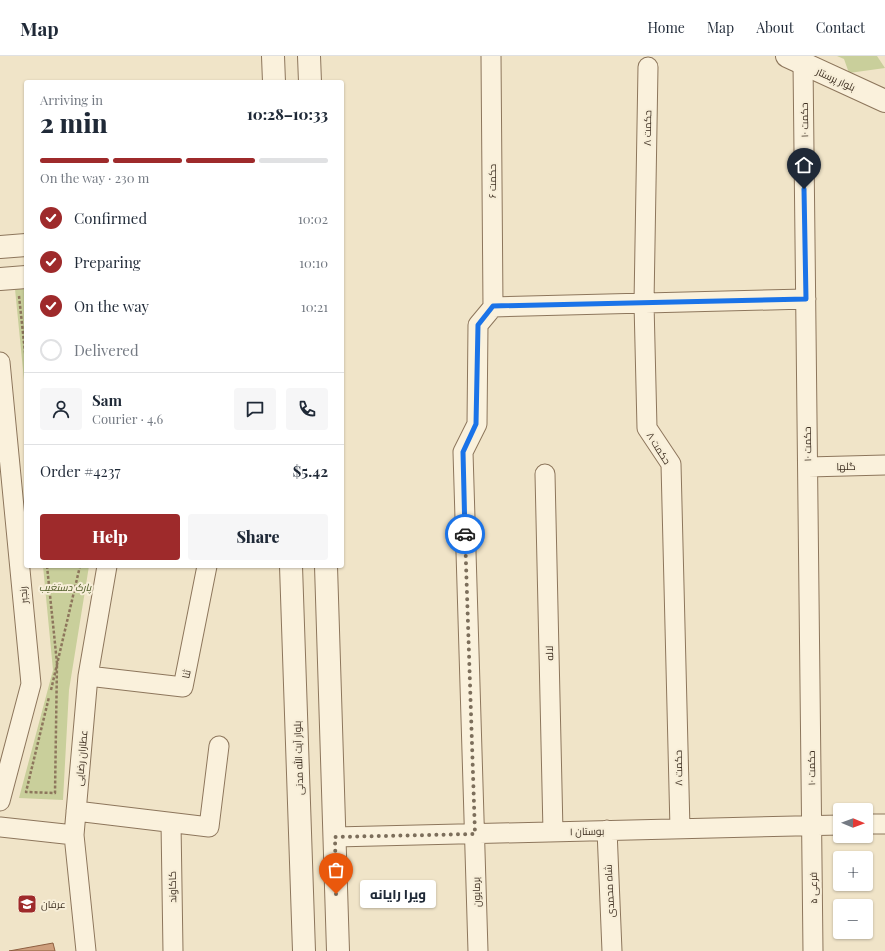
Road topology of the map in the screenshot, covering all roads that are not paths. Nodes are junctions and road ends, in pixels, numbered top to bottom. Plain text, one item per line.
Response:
1 (274, 56) edge
2 (309, 56) edge
3 (491, 56) edge
4 (795, 60) edge
5 (648, 67) dead end
6 (274, 80) edge
7 (310, 80) edge
8 (885, 101) edge
9 (24, 245) edge
10 (0, 247) edge
11 (24, 277) edge
12 (0, 279) edge
13 (806, 299) junction
14 (644, 303) junction
15 (493, 306) junction
16 (0, 362) edge
17 (885, 465) edge
18 (808, 467) junction
19 (545, 474) dead end
20 (107, 568) edge
21 (207, 568) edge
22 (291, 568) edge
23 (326, 568) edge
24 (88, 676) junction
25 (219, 746) dead end
26 (0, 801) edge
27 (76, 811) junction
28 (171, 823) junction
29 (873, 824) edge
30 (885, 824) edge
31 (812, 825) junction
32 (833, 825) edge
33 (0, 827) edge
34 (680, 829) junction
35 (607, 830) junction
36 (553, 832) junction
37 (475, 834) junction
38 (74, 835) junction
39 (335, 837) junction
40 (86, 951) edge
41 (173, 951) edge
42 (304, 951) edge
43 (338, 951) edge
44 (478, 951) edge
45 (612, 951) edge
46 (813, 951) edge

1 - 6 street
2 - 7 street
3 - 15 street, حکمت ۶
4 - 8 street, بلوار پرستار
4 - 13 street, حکمت ۱۰
5 - 14 street, حکمت ۸
9 - 10 street
11 - 12 street
13 - 14 street
13 - 18 street, حکمت ۱۰
14 - 15 street
14 - 34 street, حکمت ۸
15 - 37 street, برمایون
16 - 26 street, رنجبر
17 - 18 street, گلها
18 - 31 street, حکمت ۱۰
19 - 36 street, لاله
20 - 24 street, عطاران رضایی
21 - 24 street, ثنا
22 - 42 street, بلوار آیت الله مدنی
23 - 39 street
24 - 27 street, عطاران رضایی
25 - 28 street
27 - 28 street
27 - 38 street, عطاران رضایی
28 - 41 street, کاکاوند
29 - 30 street
31 - 32 street, بوستان ۱
31 - 34 street, بوستان ۱
31 - 46 street, فرعی ۵
33 - 38 street
34 - 35 street, بوستان ۱
35 - 36 street, بوستان ۱
35 - 45 street, شاه محمدی
36 - 37 street, بوستان ۱
37 - 39 street, بوستان ۱
37 - 44 street, برمایون
38 - 40 street, عطاران رضایی
39 - 43 street

